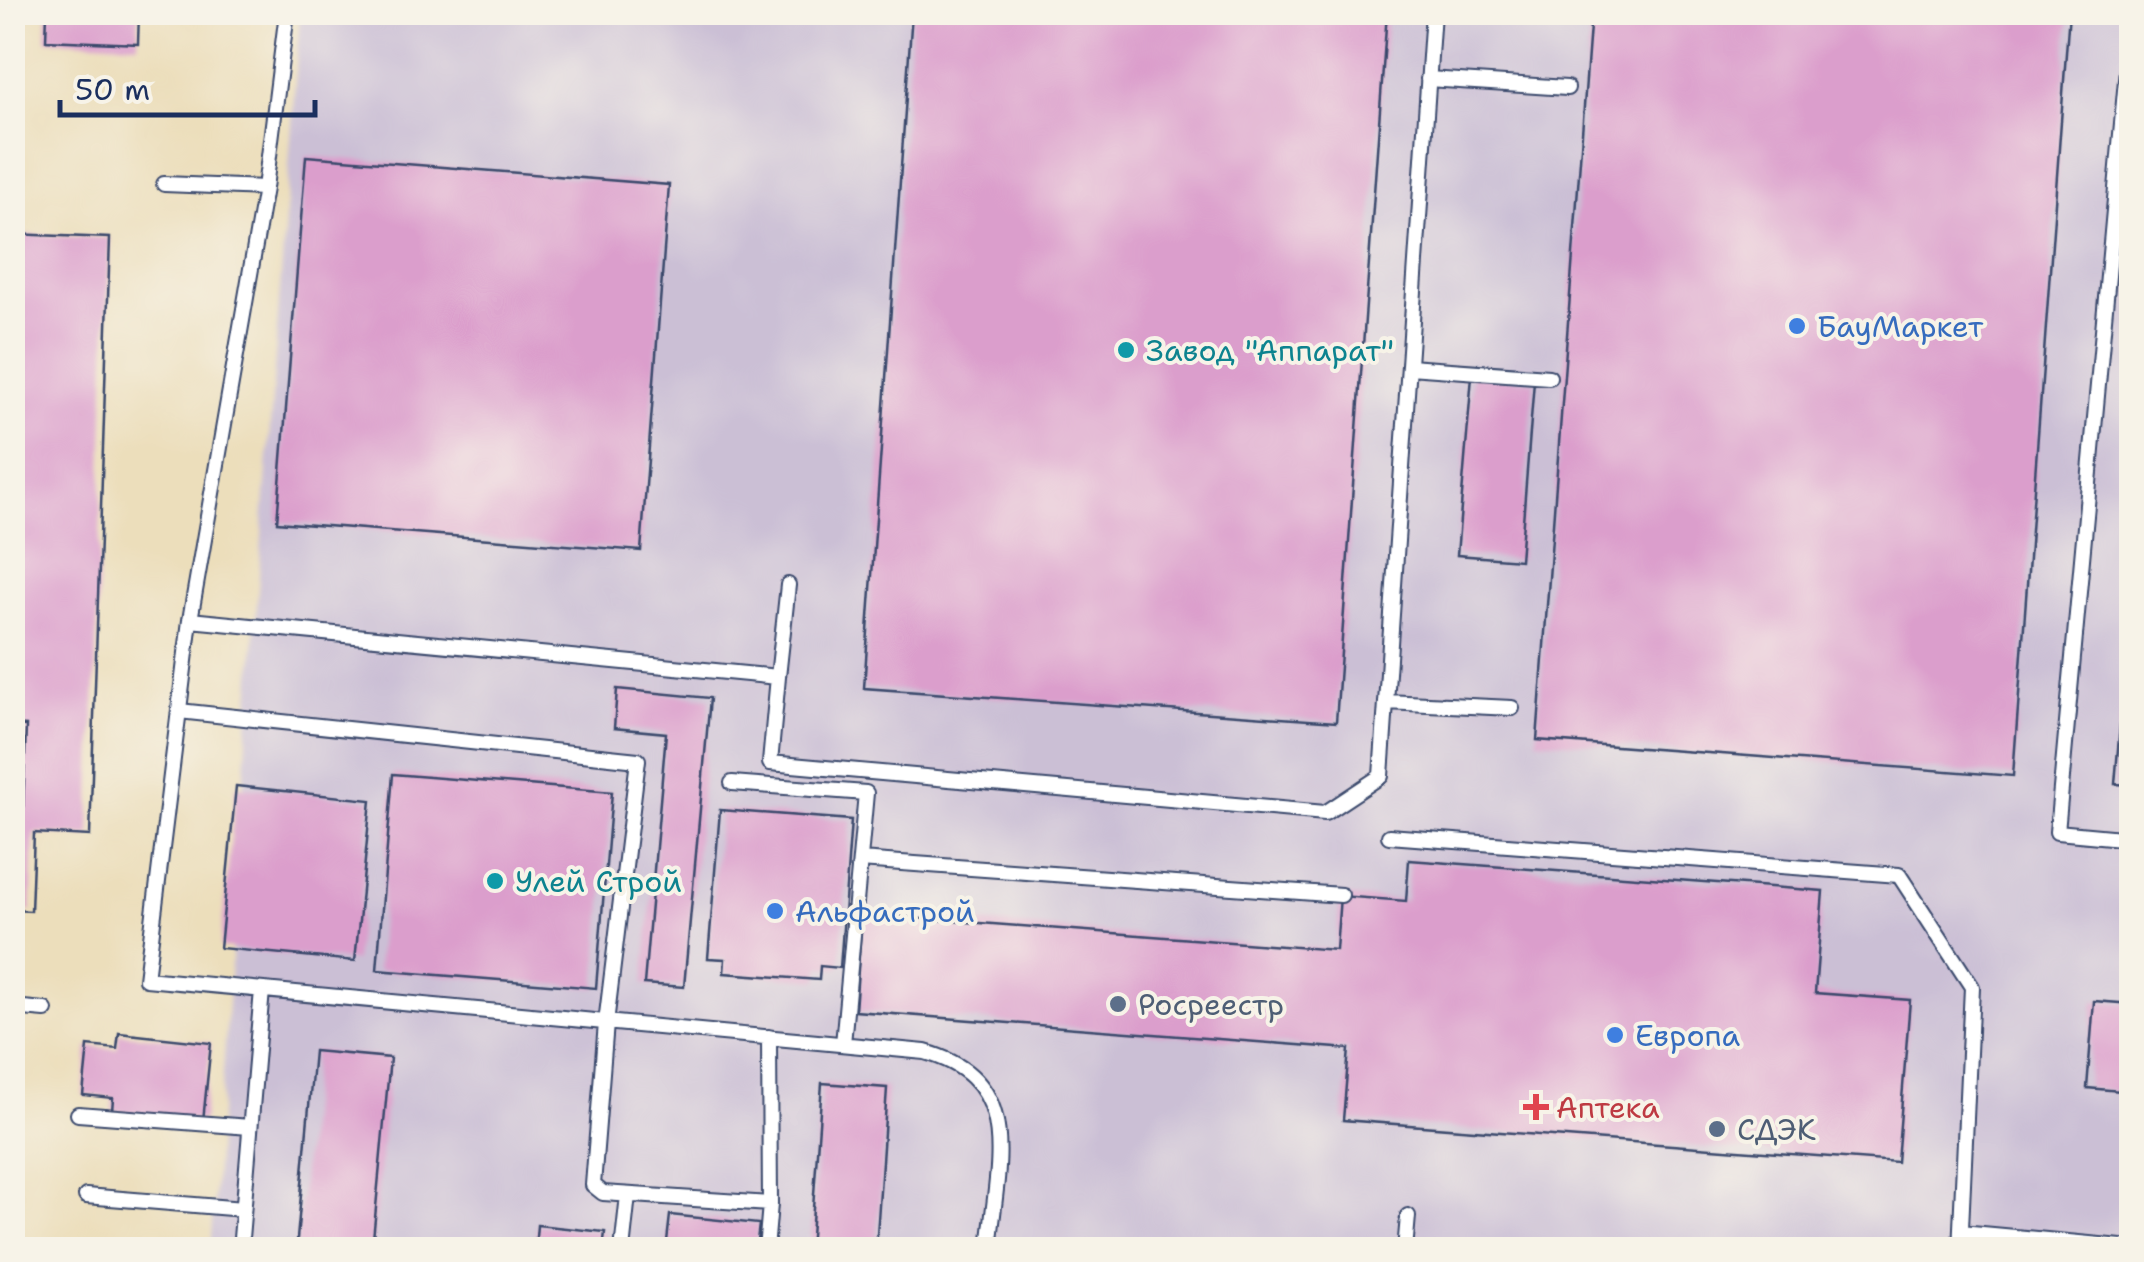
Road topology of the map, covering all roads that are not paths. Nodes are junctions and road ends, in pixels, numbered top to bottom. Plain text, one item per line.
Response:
1 (287, 12) edge
2 (1433, 12) edge
3 (2132, 14) edge
4 (1428, 79) junction
5 (1567, 88) dead end
6 (164, 184) dead end
7 (265, 188) junction
8 (1409, 367) junction
9 (1549, 377) dead end
10 (788, 584) dead end
11 (190, 620) junction
12 (778, 677) junction
13 (1386, 702) junction
14 (1512, 708) dead end
15 (178, 711) junction
16 (732, 783) dead end
17 (1389, 836) dead end
18 (2132, 839) edge
19 (860, 860) junction
20 (1341, 895) dead end
21 (262, 990) junction
22 (12, 1007) edge
23 (46, 1010) dead end
24 (606, 1023) junction
25 (769, 1037) junction
26 (843, 1044) junction
27 (78, 1114) dead end
28 (250, 1128) junction
29 (628, 1194) junction
30 (86, 1196) dead end
31 (770, 1204) junction
32 (243, 1209) junction
33 (1408, 1216) dead end
34 (1961, 1232) junction
35 (2132, 1248) edge
36 (240, 1250) edge
37 (622, 1250) edge
38 (766, 1250) edge
39 (989, 1250) edge
40 (1405, 1250) edge
41 (1960, 1250) edge

1 - 7 lane
2 - 4 lane
3 - 18 lane
4 - 5 lane
4 - 8 lane
6 - 7 lane
7 - 11 lane
8 - 9 lane
8 - 13 lane
10 - 12 lane
11 - 12 lane
11 - 15 lane
12 - 13 lane
13 - 14 lane
15 - 21 lane
15 - 24 lane
16 - 19 lane
17 - 34 lane
19 - 20 lane
19 - 26 lane
21 - 24 lane
21 - 28 lane
22 - 23 lane
24 - 25 lane
24 - 29 lane
25 - 26 lane
25 - 31 lane
26 - 39 lane
27 - 28 lane
28 - 32 lane
29 - 31 lane
29 - 37 lane
30 - 32 lane
31 - 38 lane
32 - 36 lane
33 - 40 lane
34 - 35 lane
34 - 41 lane

